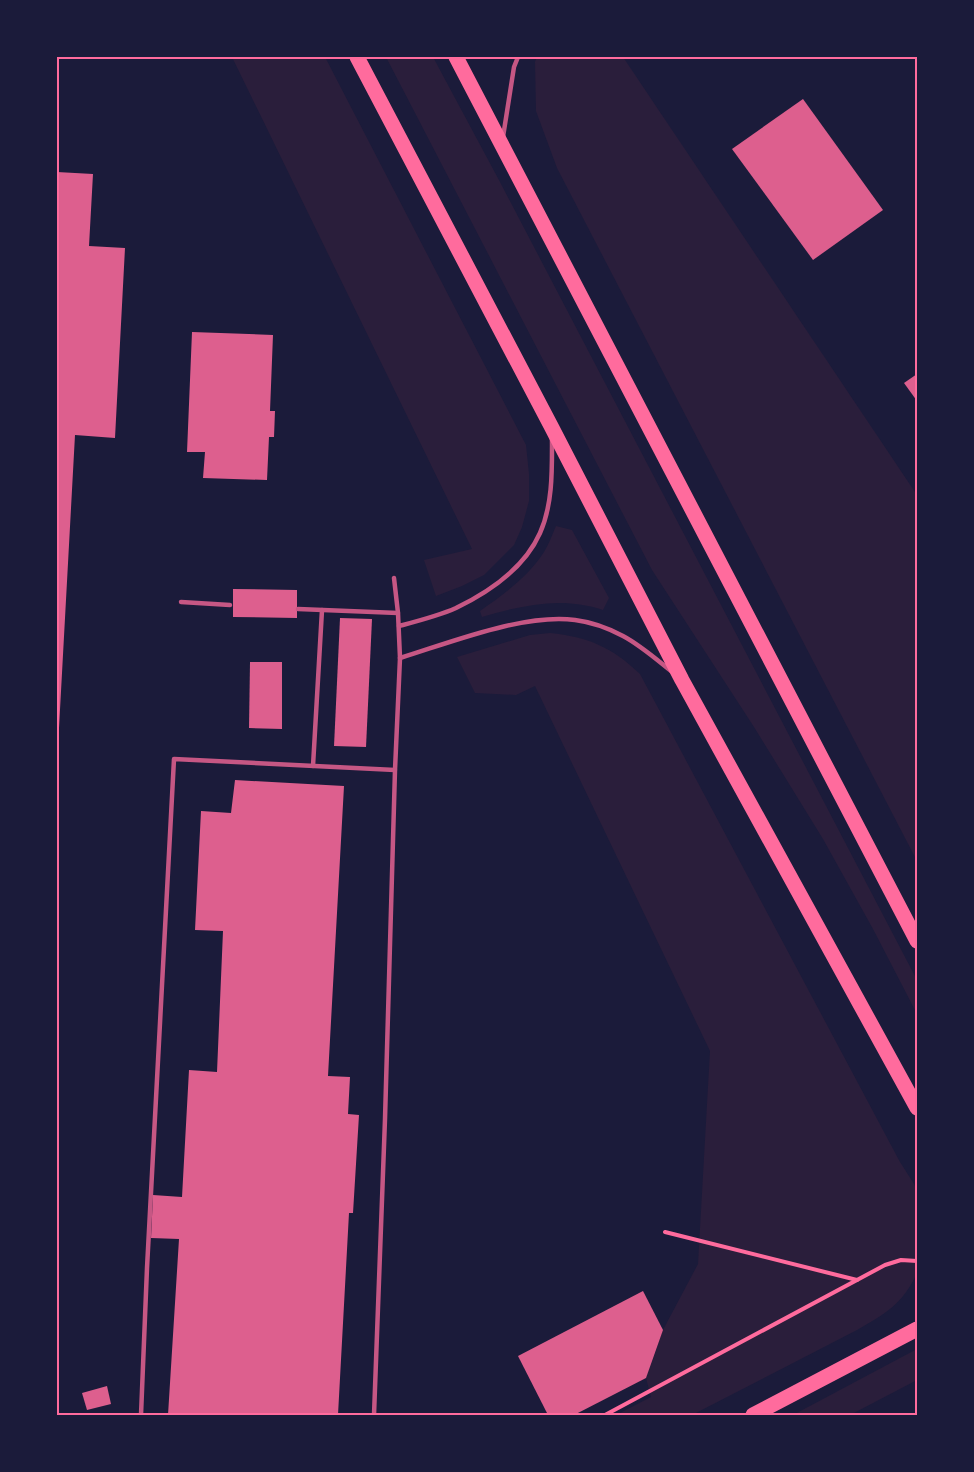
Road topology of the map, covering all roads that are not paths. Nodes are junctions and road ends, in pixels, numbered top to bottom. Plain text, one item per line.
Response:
1 (357, 57) edge
2 (456, 57) edge
3 (518, 57) edge
4 (502, 145) junction
5 (551, 426) junction
6 (394, 578) dead end
7 (181, 602) dead end
8 (230, 605) dead end
9 (298, 609) dead end
10 (321, 610) junction
11 (398, 613) junction
12 (399, 626) junction
13 (400, 658) junction
14 (682, 680) junction
15 (313, 766) junction
16 (395, 770) junction
17 (917, 941) edge
18 (917, 1108) edge
19 (917, 1316) edge
20 (913, 1331) edge
21 (141, 1415) edge
22 (374, 1415) edge
23 (753, 1415) edge

1 - 5 main road
2 - 4 main road
3 - 4 lane
4 - 17 main road
5 - 12 lane
5 - 14 main road
6 - 11 lane
7 - 8 lane
9 - 10 lane
10 - 11 lane
10 - 15 lane
11 - 12 lane
12 - 13 lane
13 - 14 lane
13 - 16 lane
14 - 18 main road
15 - 16 lane
15 - 21 lane
16 - 22 lane
19 - 20 main road
20 - 23 main road

